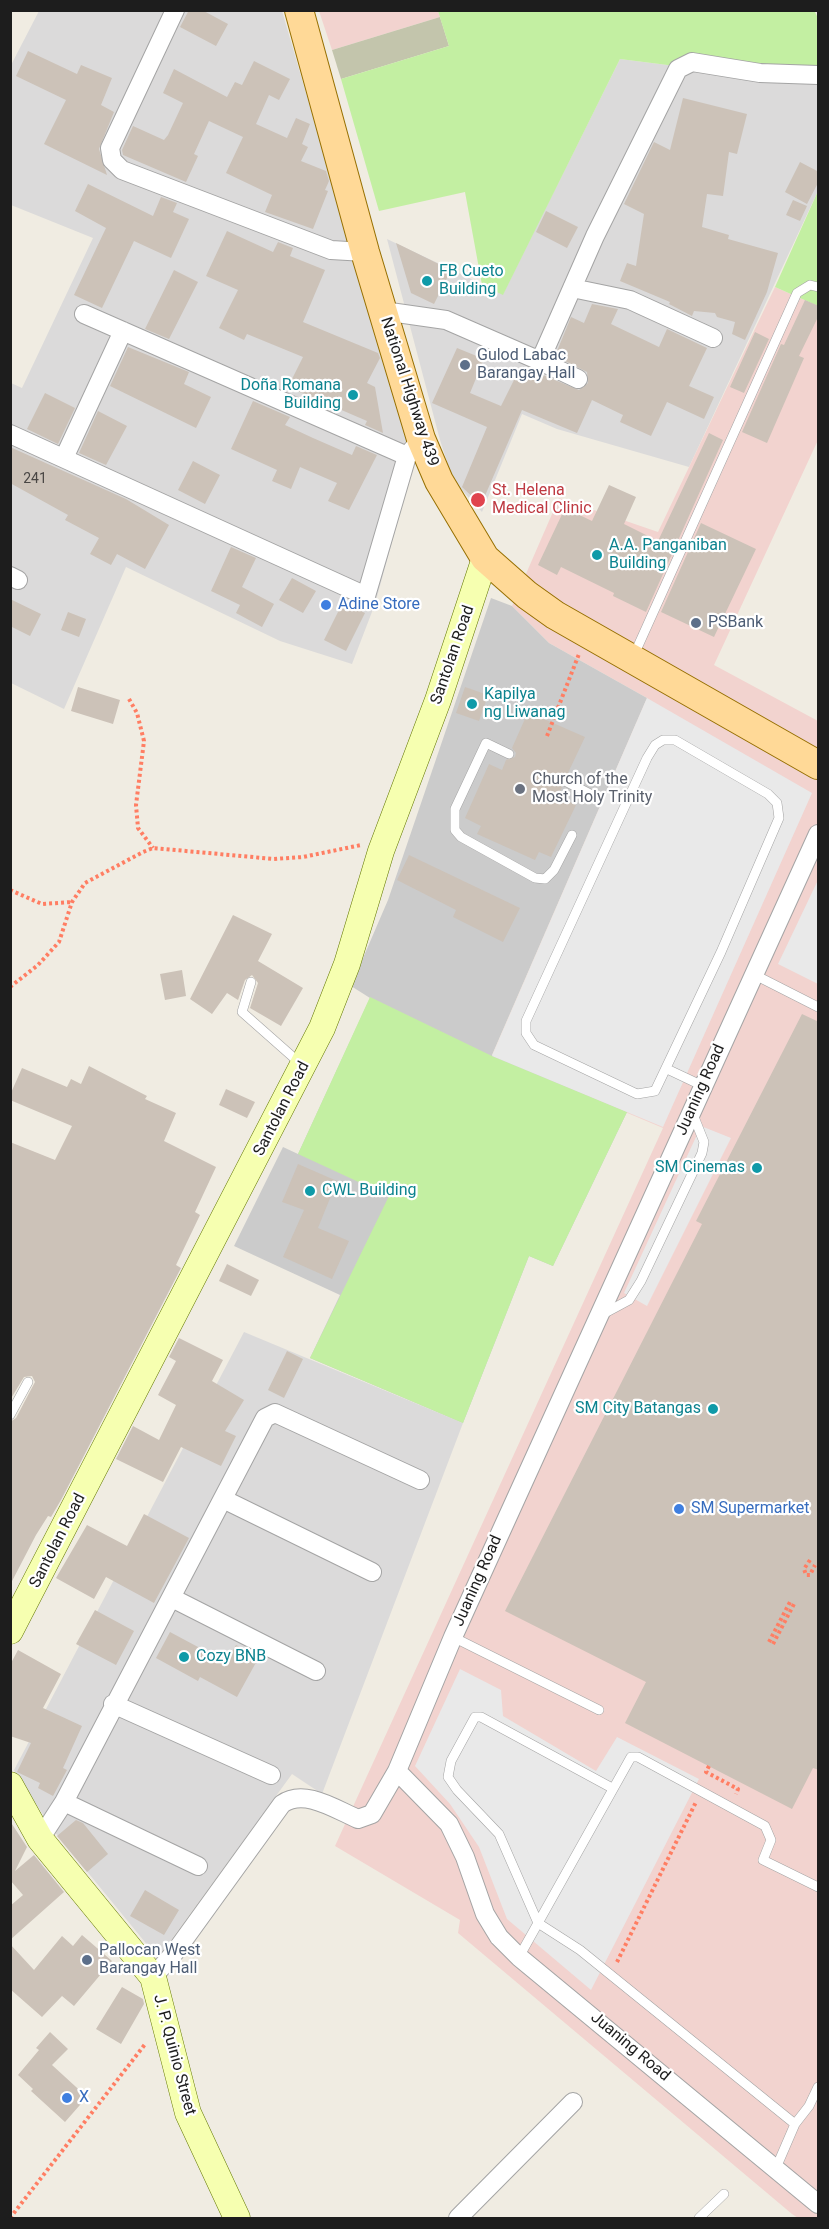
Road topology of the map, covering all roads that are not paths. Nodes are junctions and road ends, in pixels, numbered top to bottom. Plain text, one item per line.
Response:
1 (175, 10) edge
2 (298, 10) edge
3 (819, 75) edge
4 (365, 252) junction
5 (819, 287) edge
6 (572, 288) junction
7 (383, 311) junction
8 (84, 314) dead end
9 (123, 331) junction
10 (713, 338) dead end
11 (540, 361) junction
12 (578, 379) dead end
13 (10, 434) edge
14 (414, 448) junction
15 (64, 458) junction
16 (485, 558) junction
17 (632, 658) junction
18 (509, 754) dead end
19 (815, 760) edge
20 (565, 781) dead end
21 (592, 795) dead end
22 (819, 834) edge
23 (572, 835) dead end
24 (753, 974) junction
25 (251, 982) dead end
26 (819, 1007) edge
27 (304, 1066) junction
28 (667, 1069) junction
29 (703, 1086) junction
30 (692, 1112) junction
31 (598, 1317) junction
32 (28, 1382) dead end
33 (10, 1415) edge
34 (420, 1480) dead end
35 (223, 1499) junction
36 (372, 1572) dead end
37 (172, 1598) junction
38 (10, 1631) edge
39 (453, 1637) junction
40 (316, 1671) dead end
41 (113, 1704) junction
42 (599, 1710) dead end
43 (397, 1771) junction
44 (271, 1775) dead end
45 (10, 1785) edge
46 (612, 1788) junction
47 (64, 1802) junction
48 (40, 1839) junction
49 (198, 1866) dead end
50 (819, 1887) edge
51 (538, 1923) junction
52 (519, 1957) junction
53 (153, 1977) junction
54 (819, 2087) edge
55 (573, 2102) dead end
56 (814, 2108) edge
57 (795, 2124) junction
58 (776, 2168) junction
59 (724, 2194) dead end
60 (819, 2204) edge
61 (237, 2218) edge
62 (458, 2218) edge
63 (699, 2218) edge

1 - 4 street
2 - 4 main road, National Highway 439
3 - 6 street
4 - 7 main road, National Highway 439
5 - 17 lane
6 - 10 street
6 - 11 street
7 - 11 street
7 - 14 main road, National Highway 439
8 - 9 street
9 - 14 street
9 - 15 street
11 - 12 street
13 - 15 street
14 - 15 street
14 - 16 main road, National Highway 439
16 - 17 main road, National Highway 439
16 - 27 street, Santolan Road
17 - 19 main road, National Highway 439
18 - 23 lane
20 - 21 lane
22 - 24 street, Juaning Road
24 - 26 lane
24 - 29 street, Juaning Road
25 - 27 lane
27 - 38 street, Santolan Road
28 - 28 lane
28 - 29 lane
29 - 30 street, Juaning Road
30 - 31 street, Juaning Road
30 - 31 lane
31 - 39 street, Juaning Road
32 - 33 lane
34 - 35 street
35 - 36 street
35 - 37 street
37 - 40 street
37 - 41 street
39 - 42 lane
39 - 43 street, Juaning Road
41 - 44 street
41 - 47 street
43 - 52 street, Juaning Road
43 - 53 street
45 - 48 street, J. P. Quinio Street
46 - 50 lane
46 - 51 lane
46 - 51 lane
47 - 48 street
47 - 49 street
48 - 53 street, J. P. Quinio Street
51 - 52 lane
51 - 57 lane
52 - 58 street, Juaning Road
53 - 61 street, J. P. Quinio Street
54 - 56 lane
55 - 62 street
56 - 57 lane
57 - 58 lane
58 - 60 street, Juaning Road
59 - 63 lane

